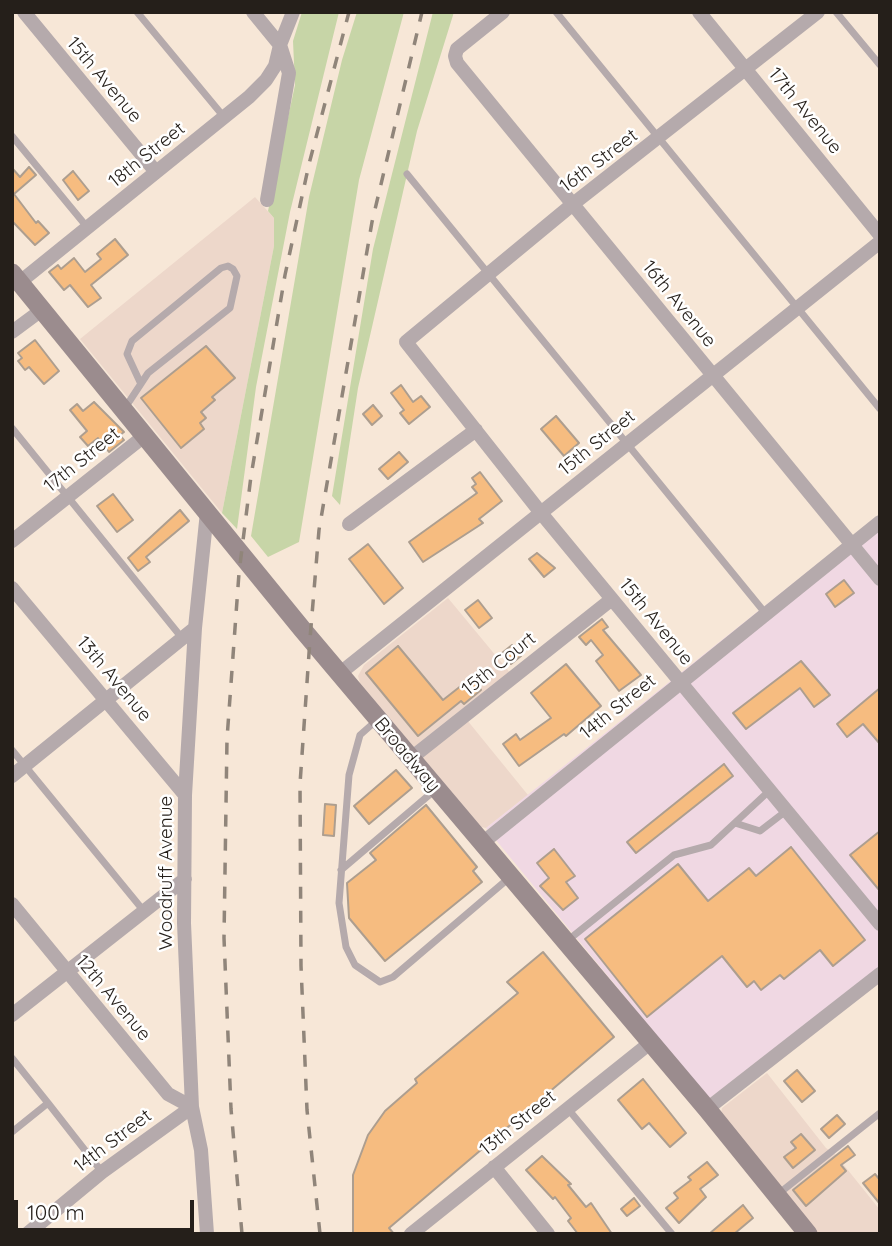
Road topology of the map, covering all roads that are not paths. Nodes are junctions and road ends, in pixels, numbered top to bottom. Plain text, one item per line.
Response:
1 (24, 12) edge
2 (137, 12) edge
3 (253, 12) edge
4 (293, 12) edge
5 (503, 12) edge
6 (556, 12) edge
7 (699, 12) edge
8 (818, 12) edge
9 (836, 12) edge
10 (280, 44) junction
11 (880, 65) edge
12 (746, 69) junction
13 (224, 117) junction
14 (12, 136) edge
15 (660, 139) junction
16 (156, 172) junction
17 (407, 174) dead end
18 (267, 200) dead end
19 (573, 204) junction
20 (88, 228) junction
21 (880, 234) edge
22 (880, 242) edge
23 (488, 273) junction
24 (16, 278) edge
25 (797, 308) junction
26 (43, 309) junction
27 (12, 332) edge
28 (406, 342) joint
29 (713, 376) junction
30 (140, 382) junction
31 (880, 409) edge
32 (123, 412) junction
33 (12, 428) edge
34 (476, 430) junction
35 (143, 437) junction
36 (626, 442) junction
37 (69, 495) junction
38 (207, 512) junction
39 (541, 513) junction
40 (880, 522) edge
41 (349, 524) dead end
42 (12, 541) edge
43 (851, 545) junction
44 (880, 579) edge
45 (12, 588) edge
46 (612, 599) junction
47 (766, 615) junction
48 (195, 628) junction
49 (182, 638) junction
50 (339, 674) junction
51 (680, 682) junction
52 (107, 699) junction
53 (377, 719) junction
54 (12, 750) edge
55 (410, 759) junction
56 (25, 766) junction
57 (12, 776) edge
58 (436, 789) junction
59 (769, 791) junction
60 (185, 795) junction
61 (786, 811) junction
62 (735, 823) junction
63 (481, 844) junction
64 (341, 870) junction
65 (509, 878) junction
66 (185, 879) junction
67 (12, 904) edge
68 (143, 910) junction
69 (880, 924) edge
70 (564, 943) junction
71 (66, 972) junction
72 (880, 974) edge
73 (12, 1015) edge
74 (650, 1043) junction
75 (12, 1058) edge
76 (48, 1103) junction
77 (192, 1107) junction
78 (567, 1108) junction
79 (707, 1110) junction
80 (880, 1113) edge
81 (12, 1132) edge
82 (494, 1167) junction
83 (102, 1172) junction
84 (776, 1195) junction
85 (413, 1233) edge
86 (27, 1234) edge
87 (207, 1234) edge
88 (548, 1234) edge
89 (672, 1234) edge
90 (807, 1234) edge

1 - 16 street, 15th Avenue
2 - 13 lane
3 - 10 street
4 - 10 street
5 - 19 street, 16th Avenue
6 - 15 lane
7 - 12 street, 17th Avenue
8 - 12 street, 16th Street
9 - 11 lane
10 - 13 street, 18th Street
10 - 18 street
12 - 15 street, 16th Street
12 - 21 street, 17th Avenue
13 - 16 street, 18th Street
14 - 20 lane
15 - 19 street, 16th Street
15 - 25 lane
16 - 20 street, 18th Street
17 - 23 lane
19 - 23 street, 16th Street
19 - 29 street, 16th Avenue
20 - 24 street, 18th Street
22 - 25 street, 15th Street
23 - 28 street, 16th Street
23 - 36 lane
24 - 26 main road, Broadway
25 - 29 street, 15th Street
25 - 31 lane
26 - 27 street
26 - 32 main road, Broadway
28 - 34 street, 15th Avenue
29 - 36 street, 15th Street
29 - 43 street, 16th Avenue
30 - 30 lane
30 - 32 lane
32 - 35 main road, Broadway
33 - 37 lane
34 - 39 street, 15th Avenue
34 - 41 street
35 - 37 street, 17th Street
35 - 38 main road, Broadway
36 - 39 street, 15th Street
36 - 47 lane
37 - 42 street, 17th Street
37 - 49 lane
38 - 48 street, Woodruff Avenue
38 - 50 main road, Broadway
39 - 46 street, 15th Avenue
39 - 50 street, 15th Street
40 - 43 street, 14th Street
43 - 44 street, 16th Avenue
43 - 47 street, 14th Street
45 - 52 street, 13th Avenue
46 - 51 street, 15th Avenue
46 - 55 street, 15th Court
47 - 51 street, 14th Street
48 - 49 street
48 - 60 street, Woodruff Avenue
49 - 52 street
50 - 53 main road, Broadway
51 - 59 street, 15th Avenue
51 - 63 street, 14th Street
52 - 56 street
52 - 60 street, 13th Avenue
53 - 55 main road, Broadway
53 - 64 lane
54 - 56 lane
55 - 58 main road, Broadway
56 - 57 street
56 - 68 lane
58 - 63 main road, Broadway
58 - 64 lane
59 - 61 street, 15th Avenue
59 - 62 lane
60 - 66 street, Woodruff Avenue
61 - 62 lane
61 - 69 street, 15th Avenue
62 - 70 lane
63 - 65 main road, Broadway
64 - 65 lane
65 - 70 main road, Broadway
66 - 68 street
66 - 77 street, Woodruff Avenue
67 - 71 street, 12th Avenue
68 - 71 street
70 - 74 main road, Broadway
71 - 73 street
71 - 77 street, 12th Avenue
72 - 79 street
74 - 78 street, 13th Street
74 - 79 main road, Broadway
75 - 76 lane
76 - 81 lane
76 - 83 lane
77 - 83 street, 14th Street
77 - 87 street, Woodruff Avenue
78 - 82 street, 13th Street
78 - 89 lane
79 - 84 main road, Broadway
80 - 84 lane
82 - 85 street, 13th Street
82 - 88 street
83 - 86 street, 14th Street
84 - 90 main road, Broadway

